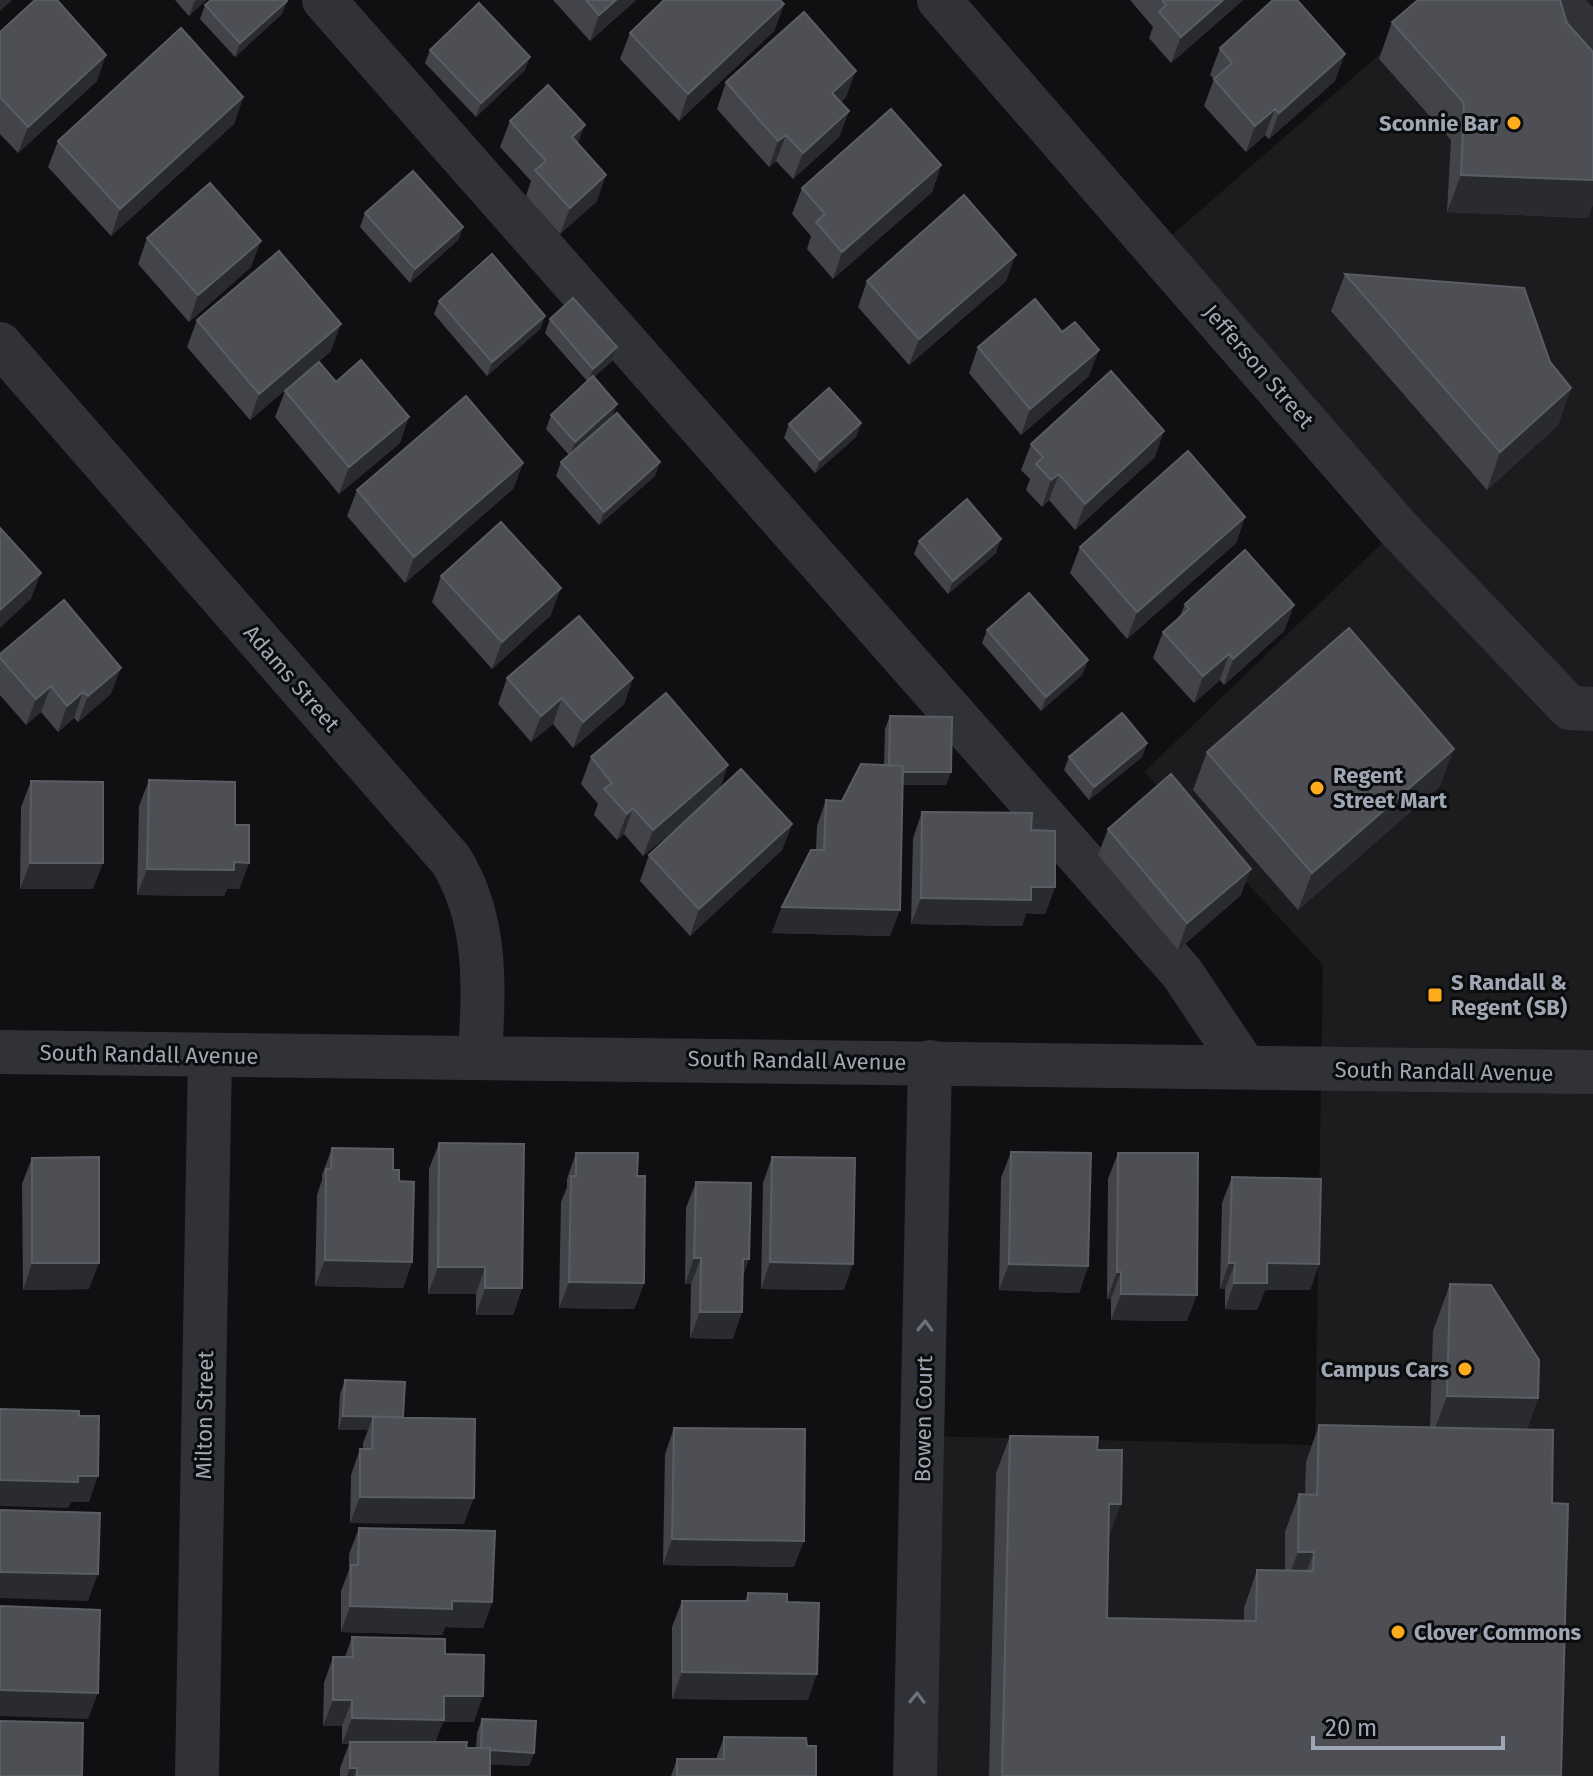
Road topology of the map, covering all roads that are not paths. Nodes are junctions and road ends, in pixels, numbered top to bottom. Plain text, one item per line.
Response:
1 (324, 0) edge
2 (939, 0) edge
3 (1554, 0) edge
4 (1593, 37) edge
5 (0, 344) edge
6 (1593, 709) edge
7 (0, 1052) edge
8 (210, 1055) junction
9 (480, 1055) junction
10 (930, 1062) junction
11 (1245, 1067) junction
12 (1593, 1072) edge
13 (197, 1776) edge
14 (915, 1776) edge

1 - 11 street
2 - 6 street, Jefferson Street
3 - 4 street
5 - 9 street, Adams Street
7 - 8 street, South Randall Avenue
8 - 9 street, South Randall Avenue
8 - 13 street, Milton Street
9 - 10 street, South Randall Avenue
10 - 11 street, South Randall Avenue
14 -> 10 street, Bowen Court
11 - 12 street, South Randall Avenue

